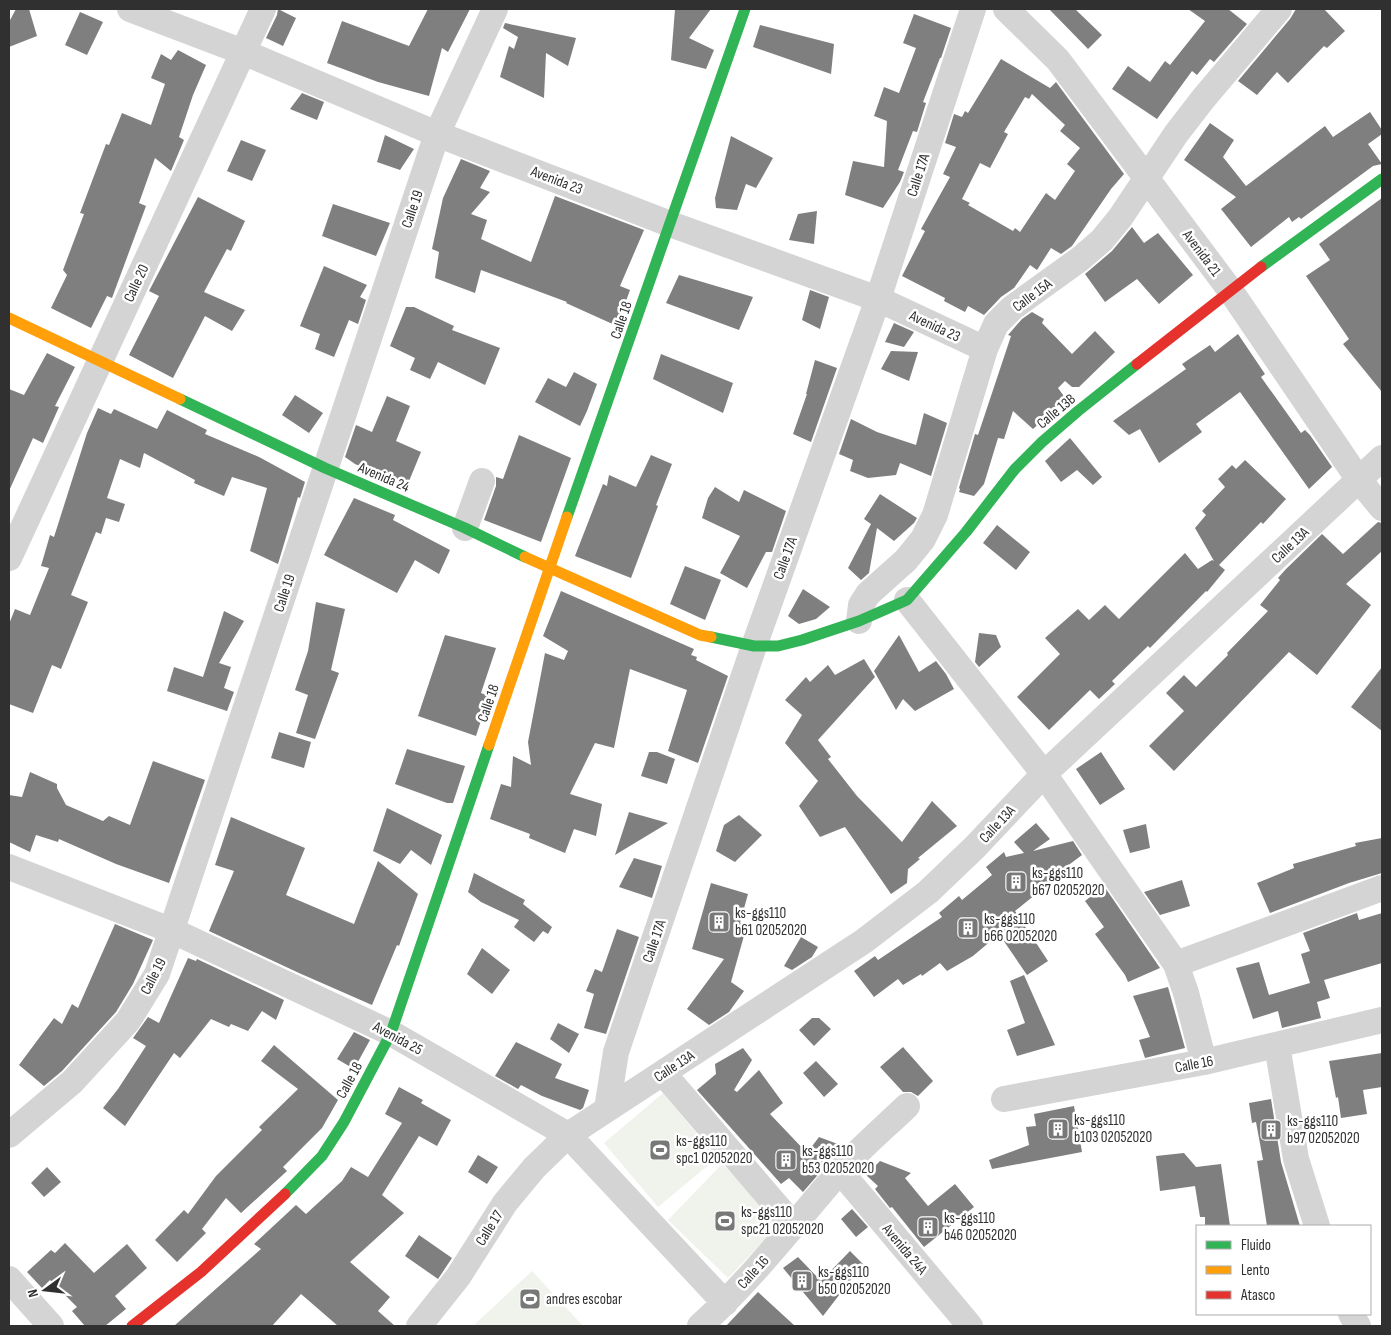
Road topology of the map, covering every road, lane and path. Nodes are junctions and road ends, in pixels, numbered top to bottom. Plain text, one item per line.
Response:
1 (130, 9) edge
2 (263, 9) edge
3 (496, 9) edge
4 (745, 9) edge
5 (973, 9) edge
6 (1006, 9) edge
7 (1279, 9) edge
8 (242, 52) junction
9 (437, 134) junction
10 (1146, 179) junction
11 (1382, 179) edge
12 (670, 224) junction
13 (1230, 290) junction
14 (878, 300) junction
15 (9, 318) edge
16 (985, 349) junction
17 (100, 361) junction
18 (1382, 458) edge
19 (324, 468) junction
20 (1359, 480) junction
21 (482, 482) dead end
22 (1382, 508) edge
23 (465, 528) junction
24 (9, 558) edge
25 (549, 568) junction
26 (907, 600) junction
27 (859, 622) junction
28 (754, 646) junction
29 (1044, 774) junction
30 (9, 867) edge
31 (1382, 888) edge
32 (173, 931) junction
33 (1176, 964) junction
34 (1382, 1020) edge
35 (392, 1033) junction
36 (1277, 1045) junction
37 (1204, 1062) junction
38 (663, 1074) junction
39 (1004, 1099) dead end
40 (907, 1106) dead end
41 (607, 1109) junction
42 (9, 1134) edge
43 (568, 1136) junction
44 (840, 1172) junction
45 (1317, 1225) edge
46 (794, 1226) junction
47 (9, 1279) edge
48 (725, 1303) junction
49 (1352, 1315) edge
50 (51, 1326) edge
51 (132, 1326) edge
52 (419, 1326) edge
53 (700, 1326) edge
54 (970, 1326) edge
55 (1358, 1326) edge

1 - 8 street, Avenida 23
2 - 8 street, Calle 20
3 - 9 street, Calle 19
4 - 12 street, Calle 18
5 - 14 street, Calle 17A
6 - 10 street, Avenida 21
7 - 10 street, Calle 15A
8 - 9 street, Avenida 23
8 - 17 street, Calle 20
9 - 12 street, Avenida 23
9 - 19 street, Calle 19
10 - 13 street, Avenida 21
10 - 16 street, Calle 15A
11 - 13 street, Calle 13B
12 - 14 street, Avenida 23
12 - 25 street, Calle 18
13 - 20 street, Avenida 21
13 - 26 street, Calle 13B
14 - 16 street, Avenida 23
14 - 28 street, Calle 17A
15 - 17 street, Avenida 24
16 - 27 street, Calle 15A
17 - 19 street, Avenida 24
17 - 24 street, Calle 20
18 - 20 street, Calle 13A
19 - 23 street, Avenida 24
19 - 32 street, Calle 19
20 - 22 street, Avenida 21
20 - 29 street, Calle 13A
21 - 23 street
23 - 25 street, Avenida 24
25 - 28 street, Avenida 24
25 - 35 street, Calle 18
26 - 27 street, Calle 13B
26 - 29 street
27 - 28 street, Calle 13B
28 - 41 street, Calle 17A
29 - 33 street
29 - 38 street, Calle 13A
30 - 32 street, Avenida 25
31 - 33 street
32 - 35 street, Avenida 25
32 - 42 street, Calle 19
33 - 37 street
34 - 36 street, Calle 16
35 - 43 street, Avenida 25
35 - 51 street, Calle 18
36 - 37 street, Calle 16
36 - 45 street
37 - 39 street, Calle 16
38 - 41 street, Calle 13A
38 - 46 street
40 - 44 street, Calle 16
41 - 43 street, Calle 13A
43 - 48 street, Avenida 25
43 - 52 street, Calle 17
44 - 46 street, Calle 16
44 - 54 street, Avenida 24A
46 - 48 street, Calle 16
47 - 50 street
48 - 53 street, Calle 16
49 - 55 street

